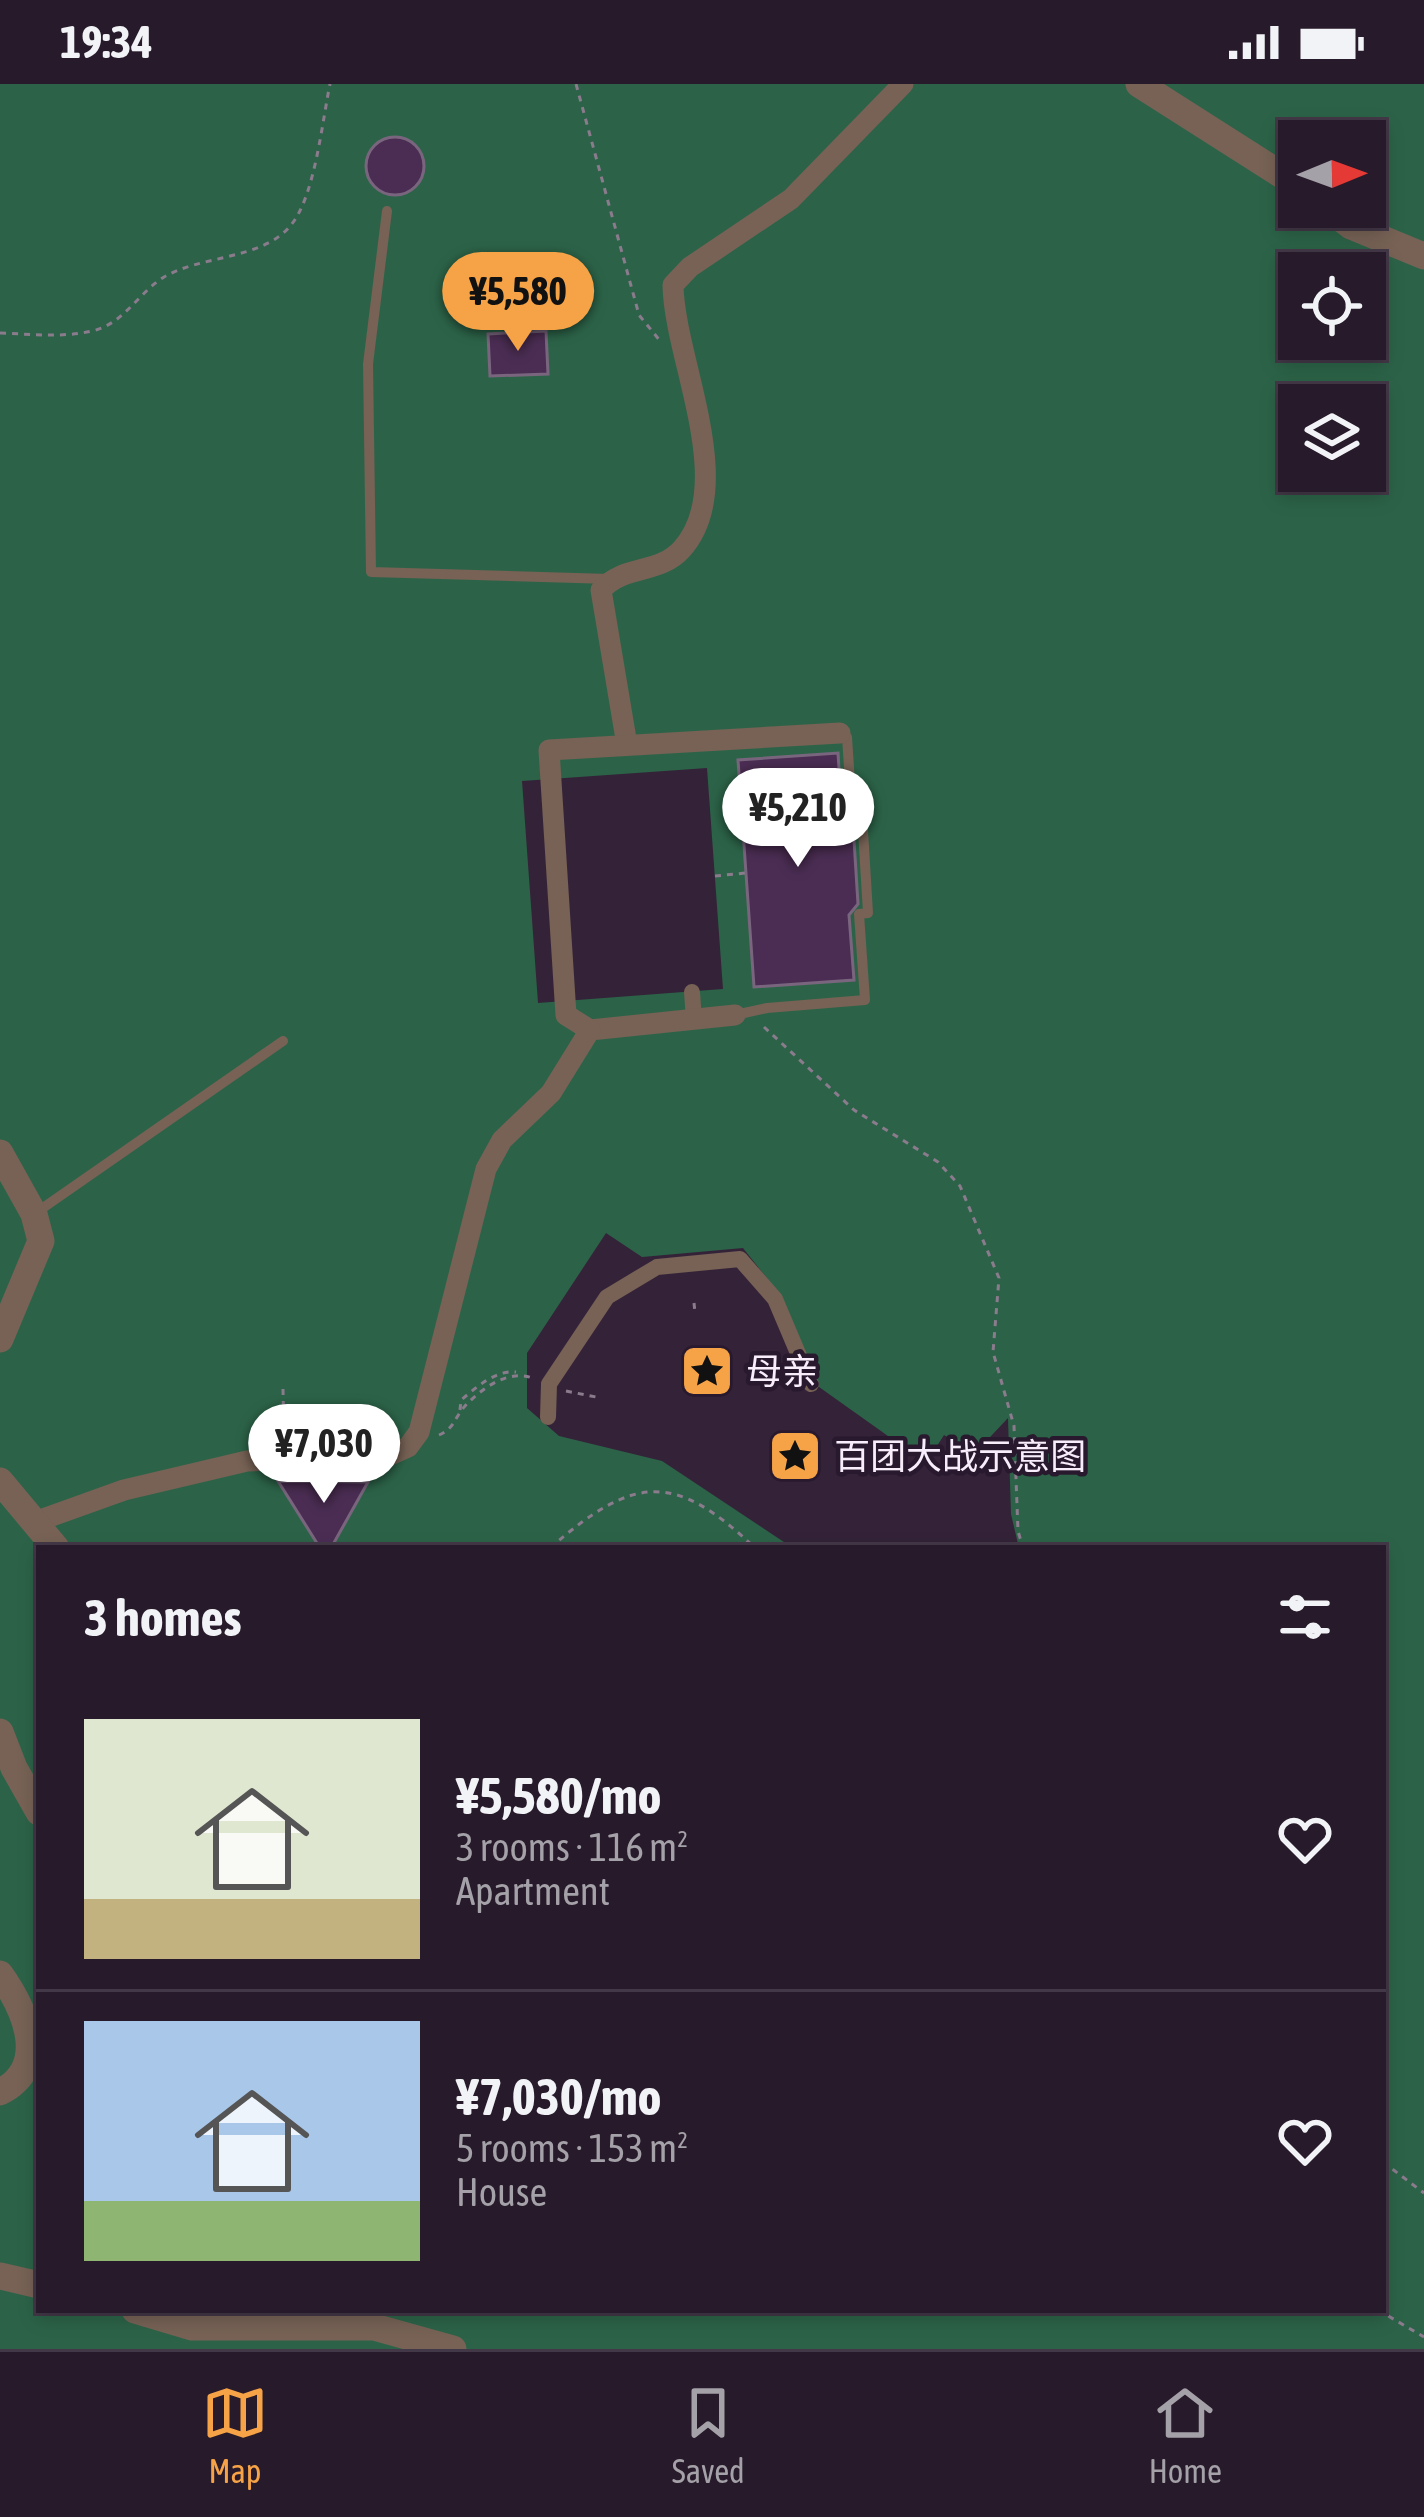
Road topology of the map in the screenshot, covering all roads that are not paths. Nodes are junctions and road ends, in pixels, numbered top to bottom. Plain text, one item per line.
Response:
1 (904, 84) edge
2 (1139, 84) edge
3 (1278, 173) edge
4 (387, 211) dead end
5 (1356, 228) edge
6 (1424, 256) edge
7 (610, 579) junction
8 (840, 733) joint
9 (627, 745) junction
10 (692, 992) dead end
11 (735, 1015) joint
12 (694, 1020) junction
13 (590, 1030) junction
14 (283, 1041) dead end
15 (0, 1153) edge
16 (34, 1214) junction
17 (0, 1339) edge
18 (811, 1384) dead end
19 (548, 1418) dead end
20 (0, 1480) edge
21 (35, 1522) junction
22 (54, 1545) edge
23 (0, 1732) edge
24 (36, 1807) edge
25 (0, 1974) edge
26 (0, 2092) edge
27 (0, 2276) edge
28 (36, 2284) edge
29 (145, 2313) edge
30 (453, 2349) edge

1 - 7 street
2 - 3 street
4 - 7 lane
5 - 6 street
7 - 9 street
8 - 9 street
8 - 11 lane
9 - 13 street
10 - 12 street
11 - 12 street
12 - 13 street
13 - 21 street
14 - 16 lane
15 - 16 street
16 - 17 street
18 - 19 street
20 - 21 street
21 - 22 street
23 - 24 street
25 - 26 street
27 - 28 street
29 - 30 street

